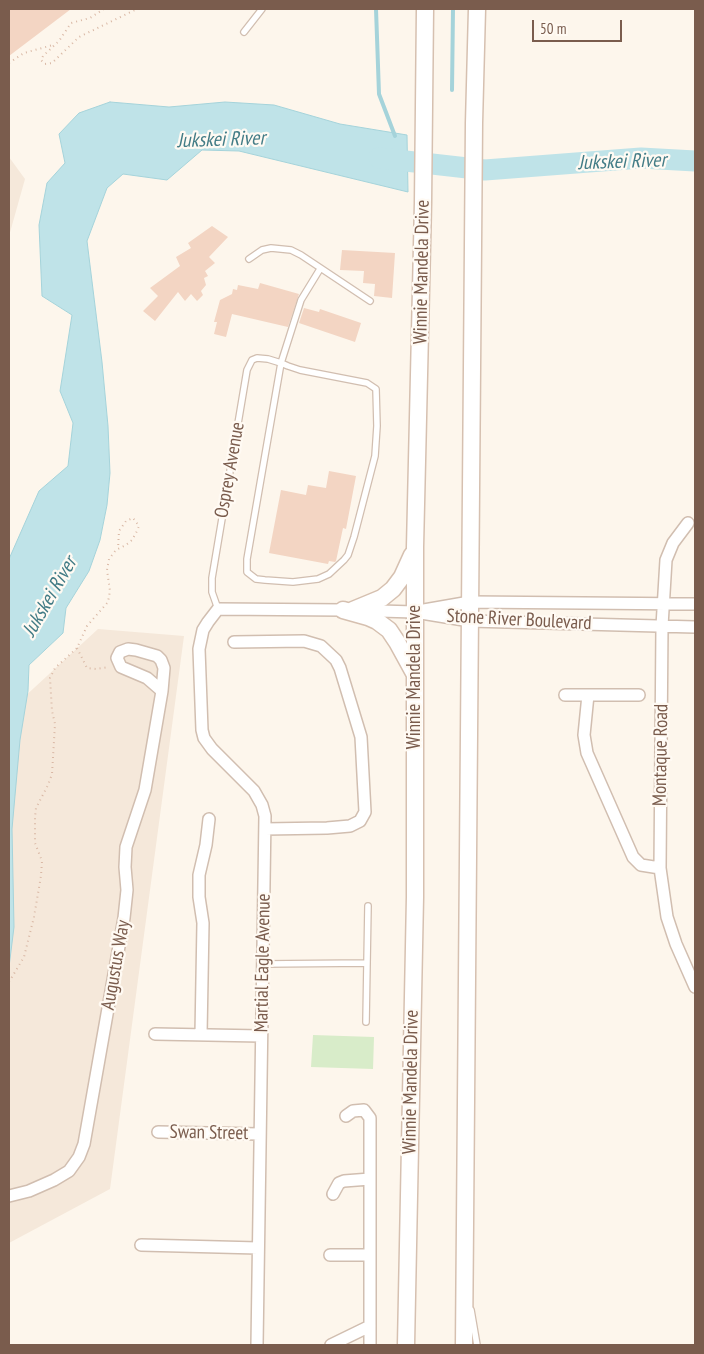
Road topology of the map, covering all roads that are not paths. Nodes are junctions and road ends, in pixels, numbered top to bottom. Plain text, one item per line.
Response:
1 (262, 9) edge
2 (425, 9) edge
3 (477, 9) edge
4 (244, 32) dead end
5 (249, 258) dead end
6 (320, 269) junction
7 (370, 301) dead end
8 (281, 363) junction
9 (688, 523) dead end
10 (415, 547) junction
11 (470, 602) junction
12 (663, 604) junction
13 (695, 604) edge
14 (218, 610) junction
15 (348, 610) junction
16 (415, 612) junction
17 (470, 621) junction
18 (662, 626) junction
19 (695, 626) edge
20 (234, 642) dead end
21 (142, 651) junction
22 (139, 674) junction
23 (415, 674) junction
24 (162, 692) junction
25 (565, 695) dead end
26 (588, 695) junction
27 (639, 695) dead end
28 (209, 819) dead end
29 (265, 829) junction
30 (660, 868) junction
31 (368, 906) dead end
32 (367, 963) junction
33 (263, 964) junction
34 (695, 987) edge
35 (366, 1022) dead end
36 (155, 1034) dead end
37 (201, 1034) junction
38 (261, 1036) junction
39 (346, 1116) dead end
40 (158, 1132) dead end
41 (259, 1134) junction
42 (370, 1179) junction
43 (333, 1194) dead end
44 (9, 1196) edge
45 (141, 1245) dead end
46 (258, 1248) junction
47 (369, 1254) junction
48 (330, 1255) dead end
49 (464, 1263) junction
50 (370, 1326) junction
51 (256, 1345) edge
52 (331, 1345) edge
53 (370, 1345) edge
54 (406, 1345) edge
55 (464, 1345) edge
56 (476, 1345) edge

1 - 4 lane
2 - 10 main road, Winnie Mandela Drive
3 - 11 main road
5 - 6 lane
6 - 7 lane
6 - 8 lane
8 - 8 lane
8 - 14 lane, Osprey Avenue
9 - 12 street, Montaque Road
10 - 15 main road
10 - 16 main road, Winnie Mandela Drive
11 - 12 street, Stone River Boulevard
11 - 16 street, Stone River Boulevard
11 - 17 main road
12 - 13 street, Stone River Boulevard
12 - 18 street, Montaque Road
14 - 15 street
14 - 29 street, Martial Eagle Avenue
15 - 16 street
15 - 23 main road
16 - 17 street, Stone River Boulevard
16 - 23 main road, Winnie Mandela Drive
17 - 18 street, Stone River Boulevard
17 - 49 main road
18 - 19 street, Stone River Boulevard
18 - 30 street, Montaque Road
20 - 29 street
21 - 22 street
21 - 22 street
21 - 24 street, Augustus Way
22 - 24 street
23 - 54 main road, Winnie Mandela Drive
24 - 44 street, Augustus Way
25 - 26 street
26 - 27 street
26 - 30 street
28 - 37 street
29 - 33 street, Martial Eagle Avenue
30 - 34 street, Montaque Road
31 - 32 lane
32 - 33 lane
32 - 35 lane
33 - 38 street, Martial Eagle Avenue
36 - 37 street
37 - 38 street
38 - 41 street, Martial Eagle Avenue
39 - 42 street
40 - 41 street, Swan Street
41 - 46 street, Martial Eagle Avenue
42 - 43 street
42 - 47 street
45 - 46 street
46 - 51 street, Martial Eagle Avenue
47 - 48 street
47 - 50 street
49 - 55 main road
49 - 56 lane
50 - 52 street
50 - 53 street

